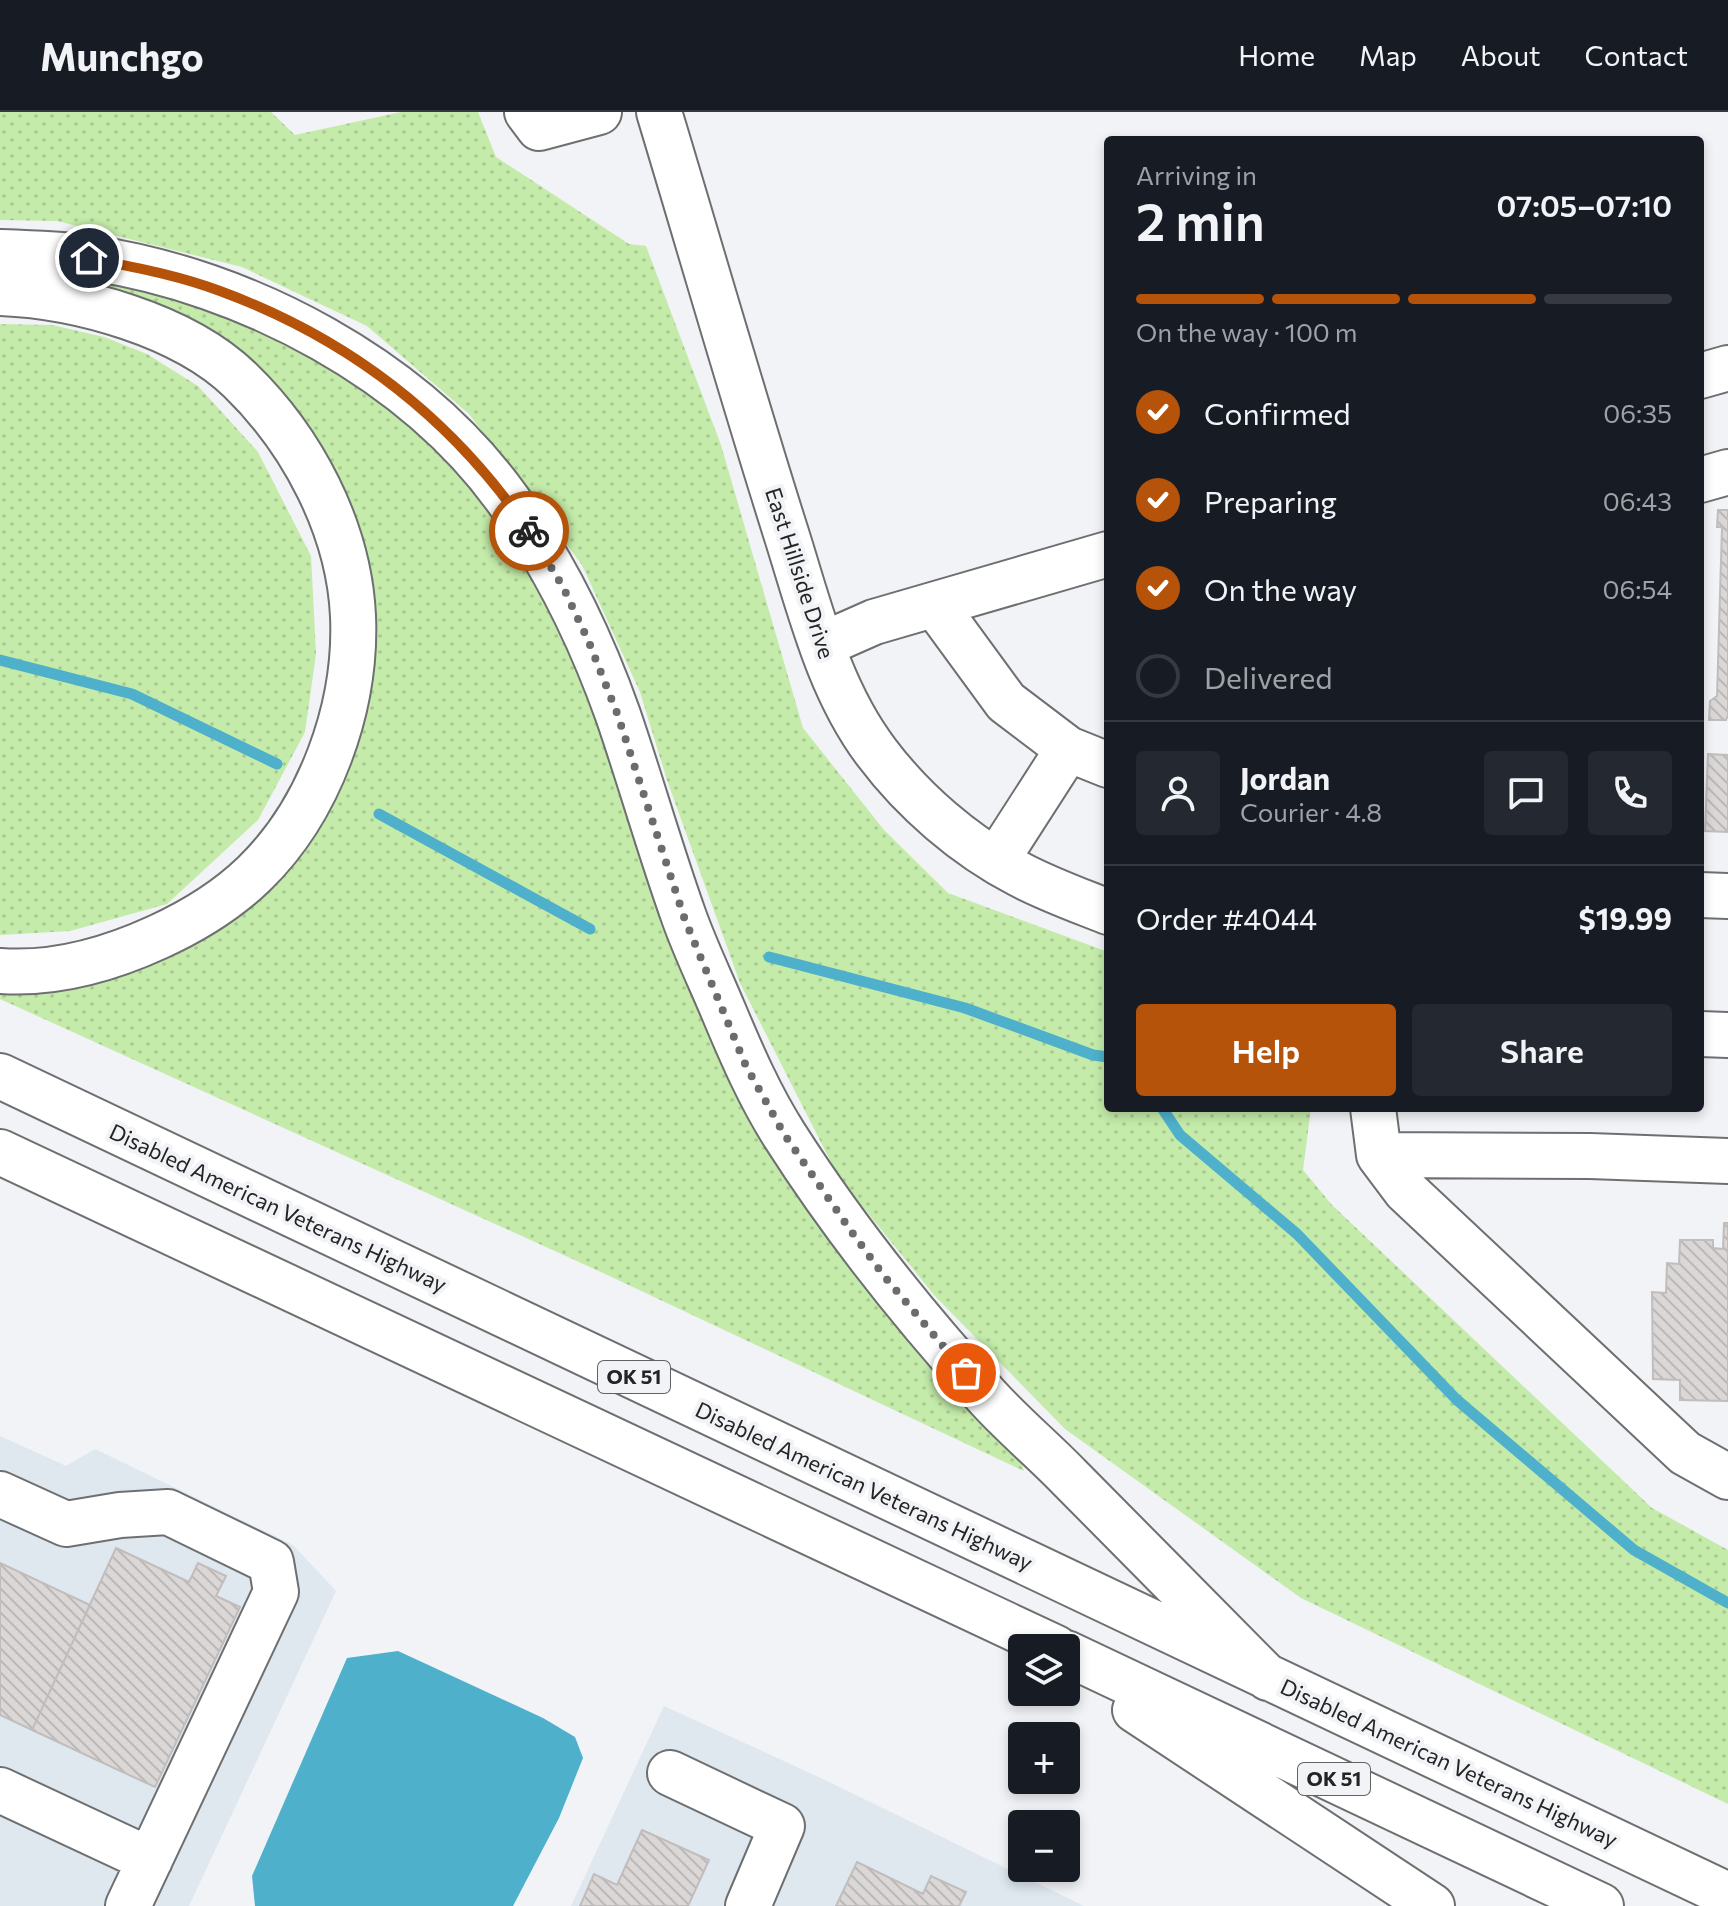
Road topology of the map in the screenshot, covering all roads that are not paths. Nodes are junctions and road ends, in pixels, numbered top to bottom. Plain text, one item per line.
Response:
1 (527, 112) edge
2 (599, 112) edge
3 (659, 112) edge
4 (0, 252) edge
5 (0, 293) edge
6 (1728, 368) edge
7 (1704, 375) edge
8 (1728, 472) edge
9 (1704, 479) edge
10 (1104, 555) edge
11 (935, 605) junction
12 (822, 645) junction
13 (1068, 749) junction
14 (1104, 763) edge
15 (996, 861) junction
16 (1704, 895) edge
17 (1728, 896) edge
18 (1104, 910) edge
19 (0, 971) edge
20 (1704, 1034) edge
21 (1728, 1035) edge
22 (0, 1076) edge
23 (1374, 1112) edge
24 (0, 1152) edge
25 (1379, 1155) junction
26 (1728, 1161) edge
27 (1728, 1477) edge
28 (0, 1494) edge
29 (1002, 1623) junction
30 (1019, 1634) edge
31 (1026, 1634) edge
32 (1080, 1660) edge
33 (1080, 1674) edge
34 (1268, 1678) junction
35 (670, 1773) dead end
36 (0, 1790) edge
37 (150, 1860) junction
38 (1728, 1895) edge
39 (128, 1906) edge
40 (748, 1906) edge
41 (1432, 1906) edge
42 (1601, 1906) edge

1 - 2 main road
3 - 12 main road, East Hillside Drive
4 - 34 main road
5 - 19 main road
6 - 7 main road
8 - 9 main road
10 - 11 main road
11 - 12 main road
11 - 13 main road
12 - 15 main road, East Hillside Drive
13 - 14 main road
13 - 15 main road
15 - 18 main road, East Hillside Drive
16 - 17 main road
20 - 21 main road
22 - 34 main road, Disabled American Veterans Highway / OK 51
23 - 25 main road
24 - 29 main road
25 - 26 main road
25 - 27 main road
28 - 37 main road
29 - 30 main road
29 - 31 main road
32 - 42 main road, OK 51
33 - 41 main road
34 - 38 main road, Disabled American Veterans Highway / OK 51
35 - 40 main road
36 - 37 main road
37 - 39 main road

